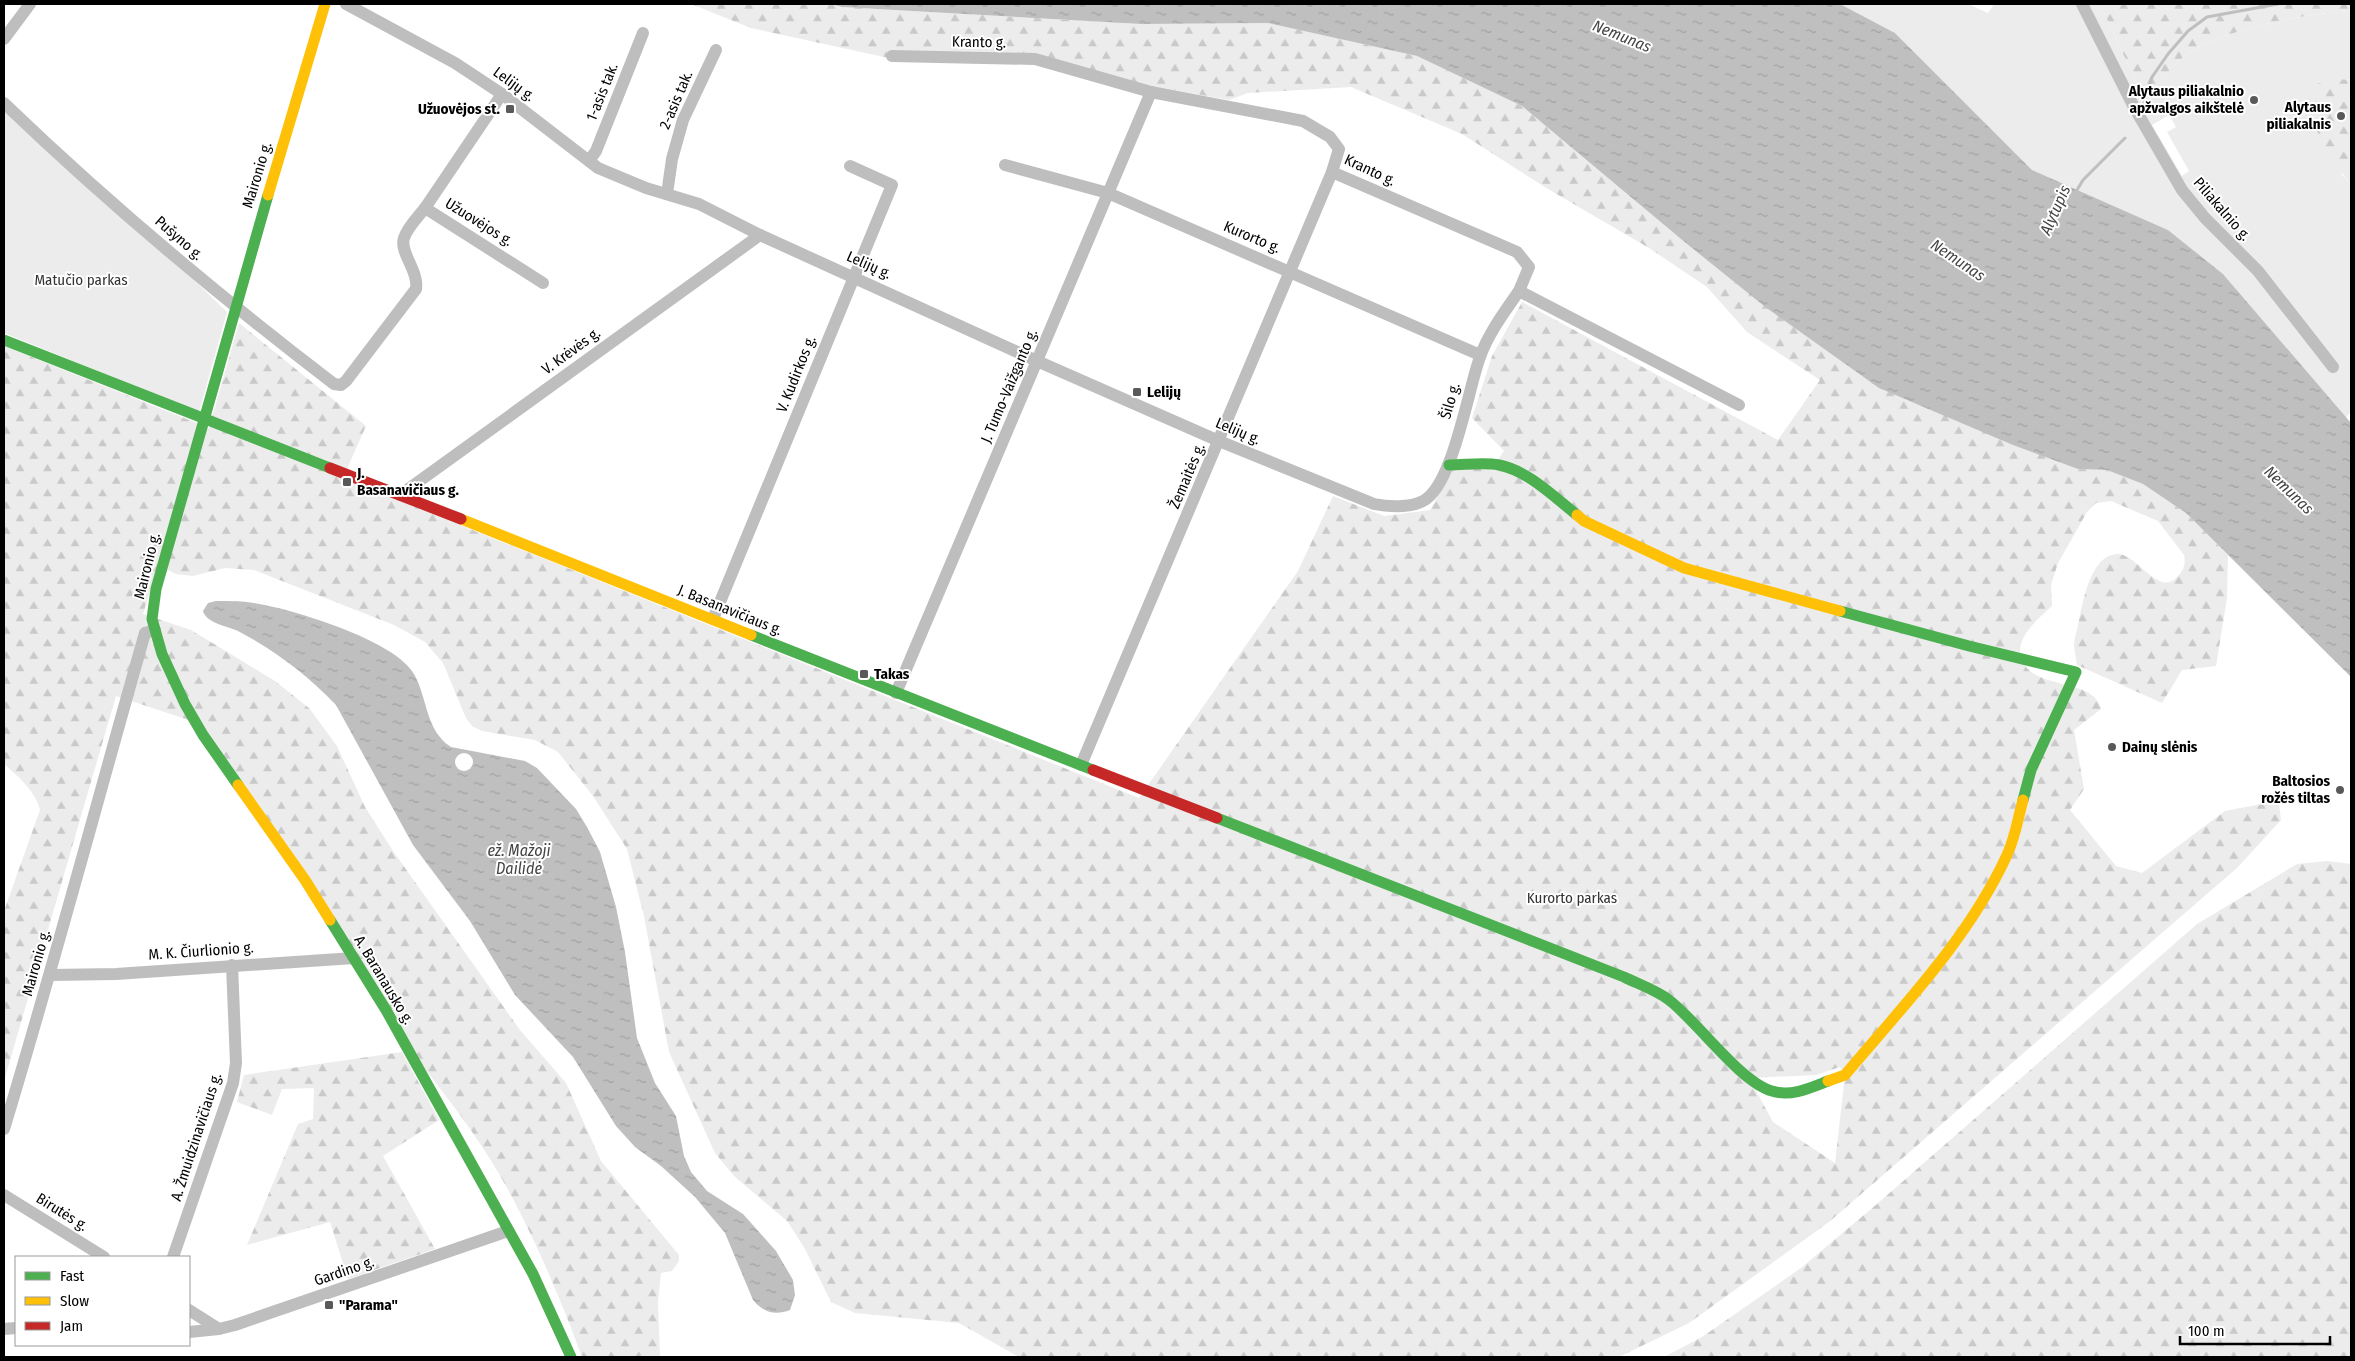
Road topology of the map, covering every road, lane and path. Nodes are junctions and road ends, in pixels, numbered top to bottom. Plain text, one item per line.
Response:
1 (30, 4) edge
2 (325, 4) edge
3 (346, 4) edge
4 (2082, 4) edge
5 (643, 33) dead end
6 (4, 39) edge
7 (716, 50) dead end
8 (892, 56) dead end
9 (1151, 92) junction
10 (502, 94) junction
11 (4, 103) edge
12 (589, 161) junction
13 (1005, 165) dead end
14 (850, 166) dead end
15 (1332, 172) junction
16 (1108, 193) junction
17 (667, 194) junction
18 (424, 208) junction
19 (760, 235) junction
20 (1290, 271) junction
21 (854, 276) junction
22 (544, 283) dead end
23 (1519, 291) junction
24 (235, 308) junction
25 (4, 340) edge
26 (1480, 355) junction
27 (1037, 361) junction
28 (2333, 367) dead end
29 (340, 385) joint
30 (1739, 405) dead end
31 (205, 420) junction
32 (1219, 441) junction
33 (1449, 465) junction
34 (400, 494) junction
35 (1403, 505) joint
36 (713, 619) junction
37 (155, 630) junction
38 (896, 693) junction
39 (1082, 765) junction
40 (354, 958) junction
41 (232, 965) junction
42 (51, 975) junction
43 (4, 1130) edge
44 (4, 1195) edge
45 (508, 1231) junction
46 (102, 1256) edge
47 (173, 1256) edge
48 (190, 1311) edge
49 (219, 1329) junction
50 (190, 1332) edge
51 (570, 1357) edge

1 - 6 street
2 - 24 street, Maironio g.
3 - 10 street, Lelijų g.
4 - 28 street, Piliakalnio g.
5 - 12 street, 1-asis tak.
7 - 17 street, 2-asis tak.
8 - 9 street, Kranto g.
9 - 15 street, Kranto g.
9 - 16 street, J. Tumo-Vaižganto g.
10 - 12 street, Lelijų g.
10 - 18 street
11 - 24 street, Pušyno g.
12 - 17 street, Lelijų g.
13 - 16 street, Kurorto g.
14 - 21 street, V. Kudirkos g.
15 - 20 street, Žemaitės g.
15 - 23 street, Kranto g.
16 - 20 street, Kurorto g.
16 - 27 street, J. Tumo-Vaižganto g.
17 - 19 street, Lelijų g.
18 - 22 street, Užuovėjos g.
18 - 29 street, Užuovėjos g.
19 - 21 street, Lelijų g.
19 - 34 street, V. Krėvės g.
20 - 26 street, Kurorto g.
20 - 32 street, Žemaitės g.
21 - 27 street, Lelijų g.
21 - 36 street, V. Kudirkos g.
23 - 26 street, Šilo g.
23 - 30 street
24 - 29 street, Pušyno g.
24 - 31 street, Maironio g.
25 - 31 street, J. Basanavičiaus g.
26 - 33 street, Šilo g.
27 - 32 street, Lelijų g.
27 - 38 street, J. Tumo-Vaižganto g.
31 - 34 street, J. Basanavičiaus g.
31 - 37 street, Maironio g.
32 - 35 street, Lelijų g.
32 - 39 street, Žemaitės g.
33 - 35 street, Šilo g.
33 - 39 street, J. Basanavičiaus g.
34 - 36 street, J. Basanavičiaus g.
36 - 38 street, J. Basanavičiaus g.
37 - 40 street, A. Baranausko g.
37 - 42 street, Maironio g.
38 - 39 street, J. Basanavičiaus g.
40 - 41 street, M. K. Čiurlionio g.
40 - 45 street, A. Baranausko g.
41 - 42 street, M. K. Čiurlionio g.
41 - 47 street, A. Žmuidzinavičiaus g.
42 - 43 street, Maironio g.
44 - 46 street, Birutės g.
45 - 49 street, Gardino g.
45 - 51 street, A. Baranausko g.
48 - 49 street
49 - 50 street, Gardino g.

